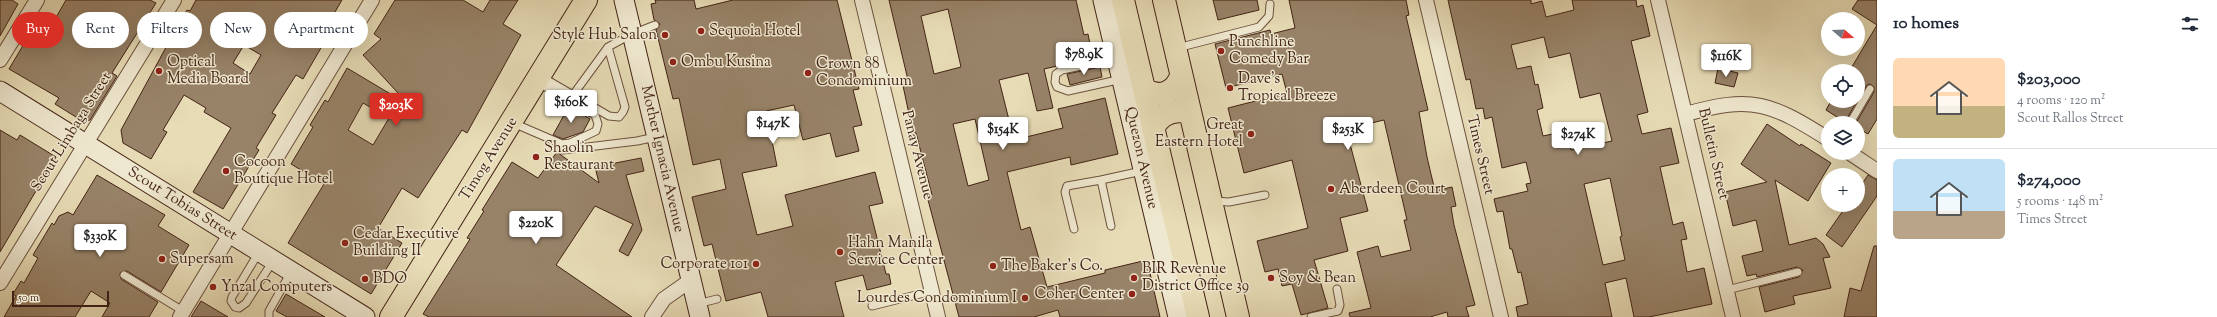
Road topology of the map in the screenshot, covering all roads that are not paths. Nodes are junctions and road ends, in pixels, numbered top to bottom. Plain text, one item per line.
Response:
1 (37, 0) edge
2 (174, 0) edge
3 (372, 0) edge
4 (586, 0) edge
5 (624, 0) edge
6 (862, 0) edge
7 (1103, 0) edge
8 (1123, 0) edge
9 (1426, 0) edge
10 (1658, 0) edge
11 (1167, 1) edge
12 (1270, 4) dead end
13 (656, 26) dead end
14 (632, 34) junction
15 (608, 47) junction
16 (1174, 48) junction
17 (1117, 58) junction
18 (0, 60) edge
19 (1181, 76) junction
20 (538, 79) junction
21 (1122, 79) junction
22 (1144, 89) junction
23 (1870, 89) dead end
24 (0, 91) edge
25 (573, 95) junction
26 (1190, 113) junction
27 (1686, 114) junction
28 (1854, 116) edge
29 (511, 122) junction
30 (1153, 128) junction
31 (1821, 135) edge
32 (656, 137) junction
33 (84, 143) junction
34 (563, 150) dead end
35 (1860, 160) edge
36 (1144, 171) junction
37 (1877, 171) edge
38 (1101, 180) junction
39 (1265, 194) dead end
40 (1211, 201) junction
41 (1111, 226) dead end
42 (1074, 228) dead end
43 (231, 234) junction
44 (266, 256) junction
45 (291, 271) junction
46 (1798, 272) dead end
47 (124, 275) dead end
48 (691, 280) junction
49 (0, 283) edge
50 (1338, 289) dead end
51 (1727, 290) junction
52 (932, 291) junction
53 (717, 299) dead end
54 (872, 306) dead end
55 (698, 310) edge
56 (181, 314) edge
57 (269, 317) edge
58 (365, 317) edge
59 (391, 317) edge
60 (652, 317) edge
61 (938, 317) edge
62 (1178, 317) edge
63 (1198, 317) edge
64 (1238, 317) edge
65 (1311, 317) edge
66 (1501, 317) edge
67 (1733, 317) edge

1 - 18 street
2 - 33 street, Scout Limbaga Street
3 - 43 street
4 - 20 main road, Timog Avenue
5 - 14 street, Mother Ignacia Avenue
6 - 52 street, Panay Avenue
7 - 17 street, Quezon Avenue
8 - 22 main road, Quezon Avenue
9 - 66 street, Times Street
10 - 27 street, Bulletin Street
11 - 16 main road
12 - 16 lane
13 - 14 lane
14 - 15 lane
14 - 32 street, Mother Ignacia Avenue
15 - 25 lane
15 - 25 lane
16 - 19 main road
17 - 21 street, Quezon Avenue
17 - 21 lane
19 - 22 main road
19 - 26 main road
20 - 25 lane
20 - 29 main road, Timog Avenue
20 - 29 lane
21 - 36 street, Quezon Avenue
22 - 30 main road, Quezon Avenue
23 - 28 lane
24 - 33 street, Scout Tobias Street
26 - 30 main road
26 - 40 main road
27 - 31 street
27 - 51 street, Bulletin Street
29 - 59 main road, Timog Avenue
30 - 63 main road, Quezon Avenue
32 - 34 lane
32 - 48 street, Mother Ignacia Avenue
33 - 43 street, Scout Tobias Street
33 - 49 street, Scout Limbaga Street
35 - 37 street
36 - 38 lane
36 - 62 street, Quezon Avenue
38 - 41 lane
38 - 42 lane
39 - 40 lane
40 - 64 main road
43 - 44 street, Scout Tobias Street
43 - 56 street
44 - 44 lane
44 - 45 street, Scout Tobias Street
45 - 57 lane
45 - 58 street, Scout Tobias Street
46 - 51 lane
47 - 56 lane
48 - 55 street, Mother Ignacia Avenue
48 - 60 street
50 - 65 lane
51 - 67 street, Bulletin Street
52 - 54 lane
52 - 61 street, Panay Avenue
53 - 55 lane

